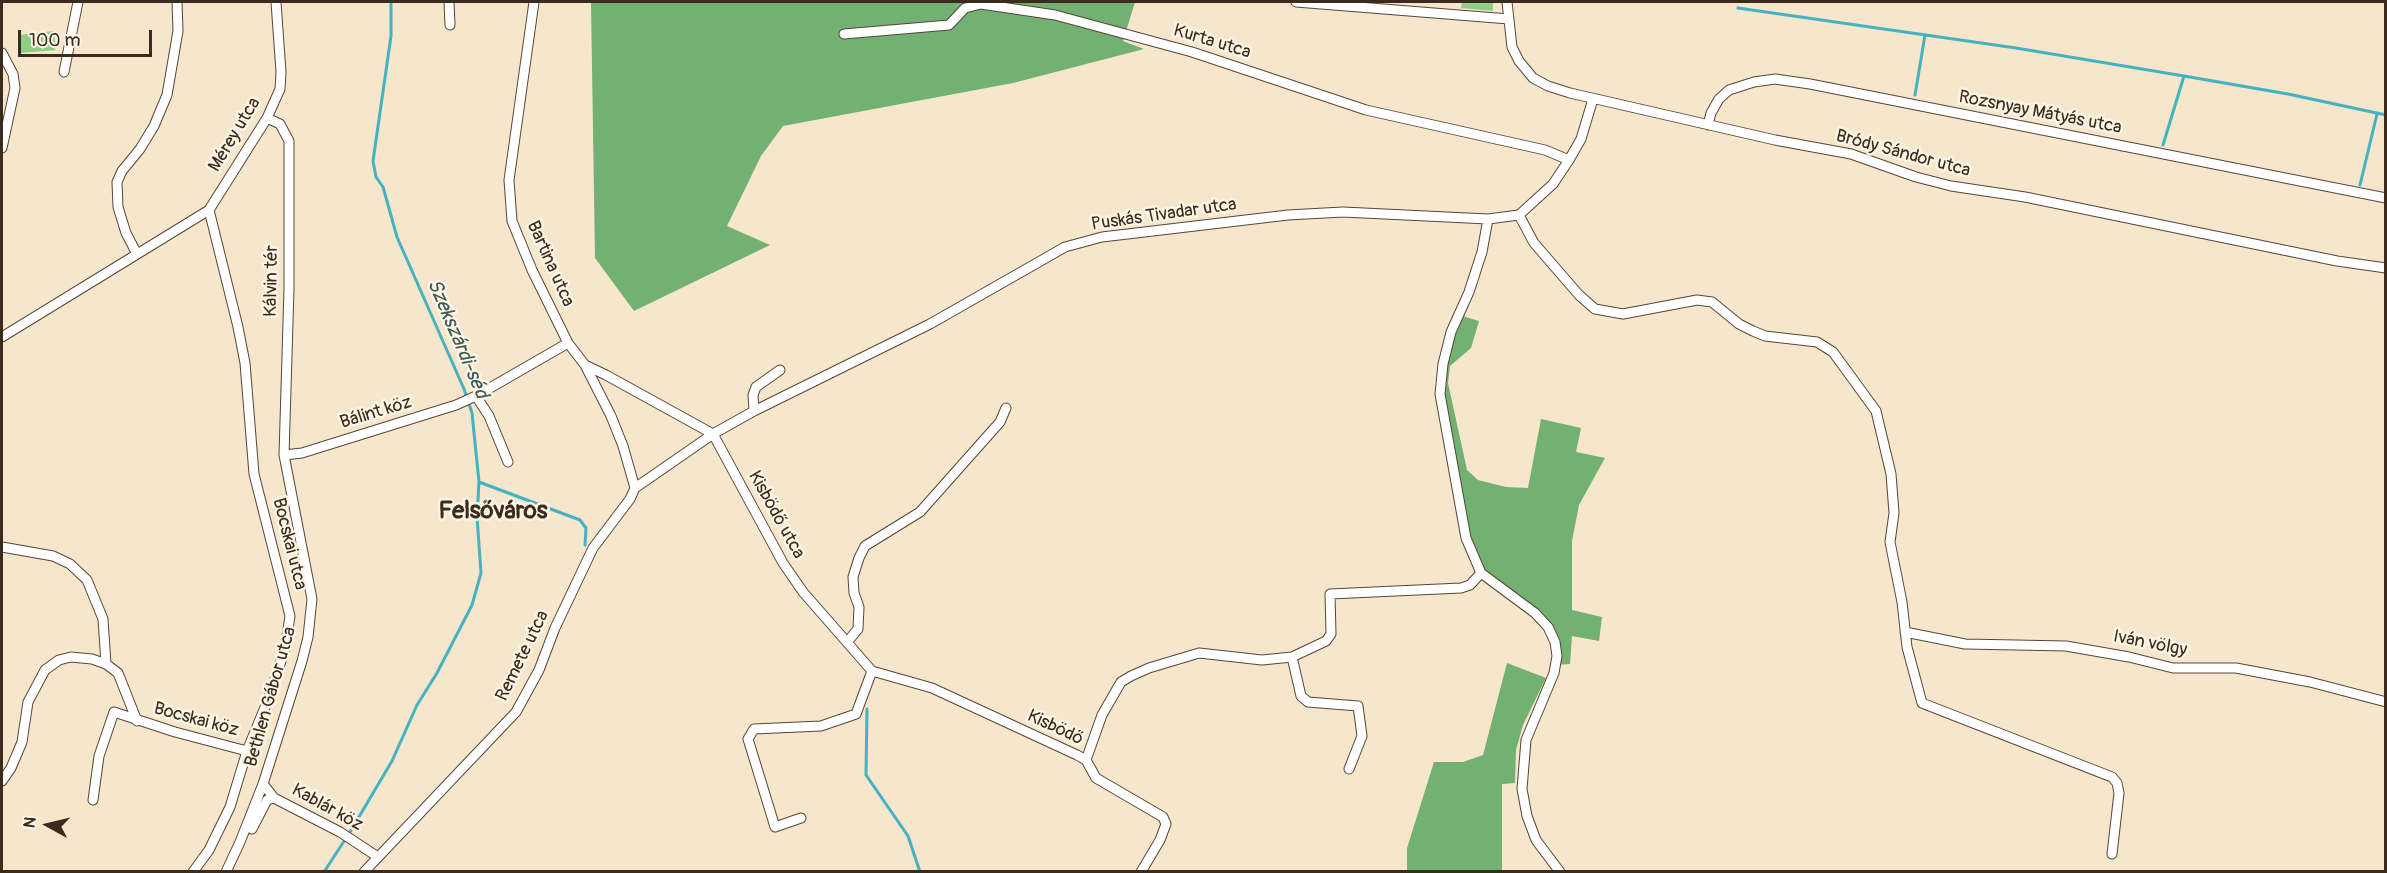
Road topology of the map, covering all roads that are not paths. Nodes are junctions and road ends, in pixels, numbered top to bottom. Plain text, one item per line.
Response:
1 (78, 2) edge
2 (177, 2) edge
3 (276, 2) edge
4 (449, 2) edge
5 (534, 2) edge
6 (1296, 2) edge
7 (1507, 2) edge
8 (1509, 20) junction
9 (450, 25) dead end
10 (844, 34) dead end
11 (2, 54) edge
12 (64, 72) dead end
13 (1593, 99) junction
14 (267, 118) junction
15 (1708, 125) junction
16 (2, 142) edge
17 (1569, 160) junction
18 (2385, 198) edge
19 (209, 210) junction
20 (1519, 215) junction
21 (1488, 219) junction
22 (137, 254) junction
23 (2385, 268) edge
24 (2, 337) edge
25 (568, 343) junction
26 (585, 365) junction
27 (780, 370) dead end
28 (476, 396) junction
29 (1006, 408) dead end
30 (754, 411) junction
31 (712, 434) junction
32 (284, 455) junction
33 (508, 462) dead end
34 (635, 488) junction
35 (2, 547) edge
36 (1481, 573) junction
37 (1905, 632) junction
38 (848, 641) junction
39 (1292, 657) junction
40 (106, 664) junction
41 (872, 671) junction
42 (2385, 702) edge
43 (137, 721) junction
44 (247, 751) junction
45 (1086, 760) junction
46 (1349, 769) dead end
47 (2, 782) edge
48 (263, 784) junction
49 (274, 798) junction
50 (93, 800) dead end
51 (801, 818) dead end
52 (240, 842) junction
53 (2112, 854) dead end
54 (378, 857) junction
55 (193, 872) edge
56 (226, 872) edge
57 (364, 872) edge
58 (1141, 872) edge
59 (1560, 872) edge

1 - 12 street
2 - 22 street
3 - 14 street, Mérey utca
4 - 9 street
5 - 25 street, Bartina utca
6 - 8 street
7 - 8 street, Bródy Sándor utca
8 - 13 street, Bródy Sándor utca
10 - 17 street, Kurta utca
11 - 16 street
13 - 15 street, Bródy Sándor utca
13 - 17 street
14 - 19 street, Mérey utca
14 - 32 street, Kálvin tér
15 - 18 street, Rozsnyay Mátyás utca
15 - 23 street, Bródy Sándor utca
17 - 20 street
19 - 22 street
19 - 44 street, Bocskai utca
20 - 21 street, Puskás Tivadar utca
20 - 37 street
21 - 30 street, Puskás Tivadar utca
21 - 36 street
22 - 24 street
25 - 26 street, Bartina utca
25 - 28 street, Bálint köz
26 - 31 street
26 - 34 street, Bartina utca
27 - 30 street
28 - 32 street, Bálint köz
28 - 33 street
29 - 38 street
30 - 31 street, Puskás Tivadar utca
31 - 34 street, Puskás Tivadar utca
31 - 38 street, Kisbödő utca
32 - 48 street, Bethlen Gábor utca
34 - 54 street, Remete utca
35 - 40 street
36 - 39 street
36 - 59 street
37 - 42 street, Iván völgy
37 - 53 street
38 - 41 street, Kisbödő utca
39 - 45 street
39 - 46 street
40 - 43 street, Bocskai köz
40 - 47 street
41 - 45 street, Kisbödő
41 - 51 street
43 - 44 street, Bocskai köz
43 - 50 street, Bocskai köz
44 - 55 street, Bocskai utca
45 - 58 street, Kisbödő
48 - 49 street, Kablár köz
48 - 52 street, Bethlen Gábor utca
49 - 52 street
49 - 54 street, Kablár köz
52 - 56 street, Bethlen Gábor utca
54 - 57 street, Remete utca

